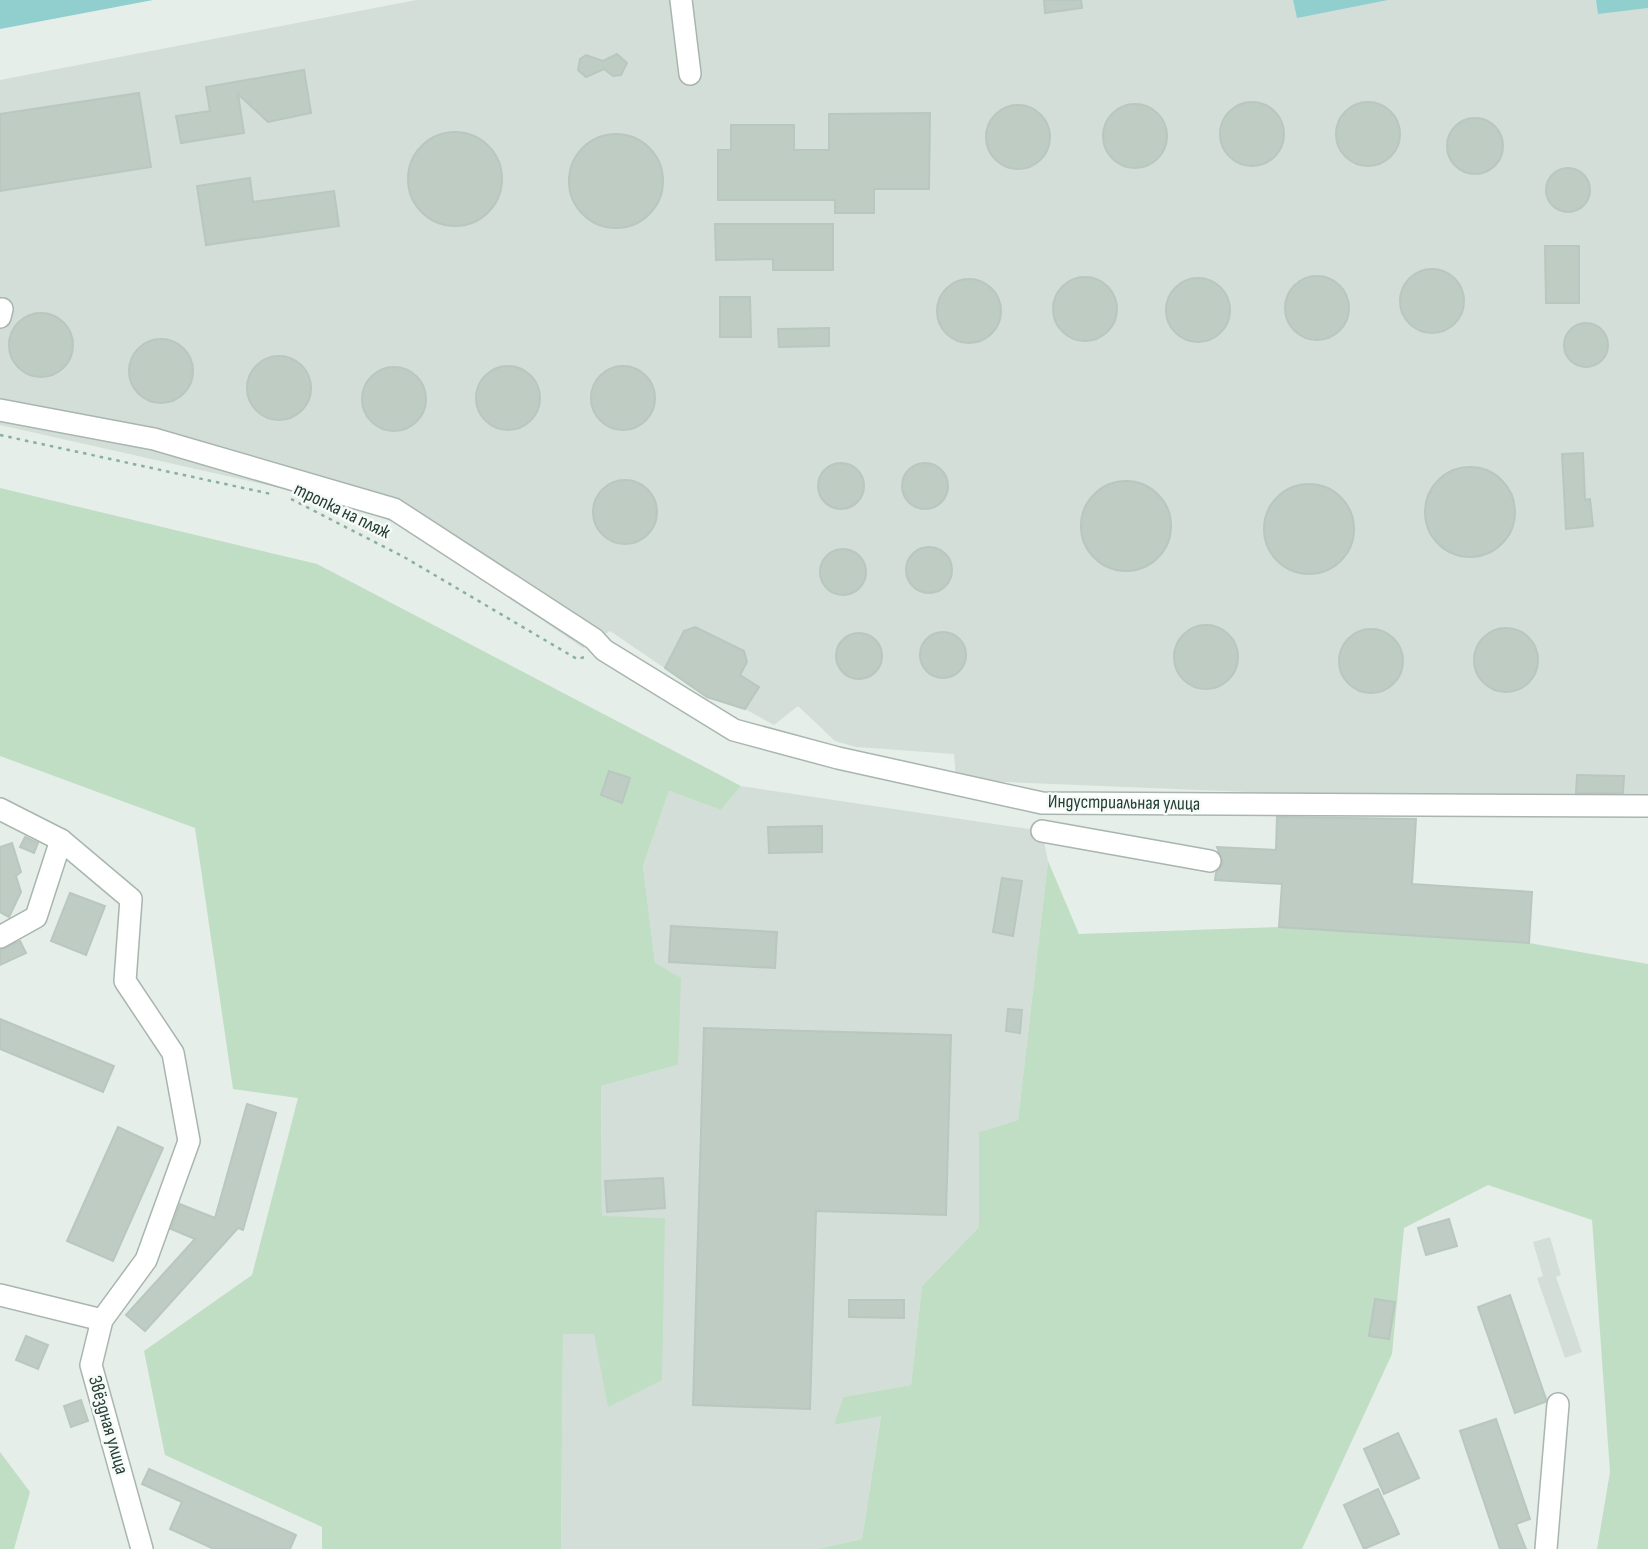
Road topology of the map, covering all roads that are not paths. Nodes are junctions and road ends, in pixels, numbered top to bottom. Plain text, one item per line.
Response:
1 (681, 6) edge
2 (690, 74) dead end
3 (0, 410) edge
4 (1648, 806) edge
5 (0, 809) edge
6 (1042, 831) dead end
7 (61, 840) junction
8 (1210, 861) dead end
9 (0, 937) edge
10 (0, 1294) edge
11 (102, 1320) junction
12 (1558, 1404) dead end
13 (142, 1549) edge
14 (1546, 1549) edge

1 - 2 street
3 - 4 street, Индустриальная улица
5 - 7 street
6 - 8 street
7 - 9 street
7 - 11 street
10 - 11 street
11 - 13 street, Звёздная улица
12 - 14 street

